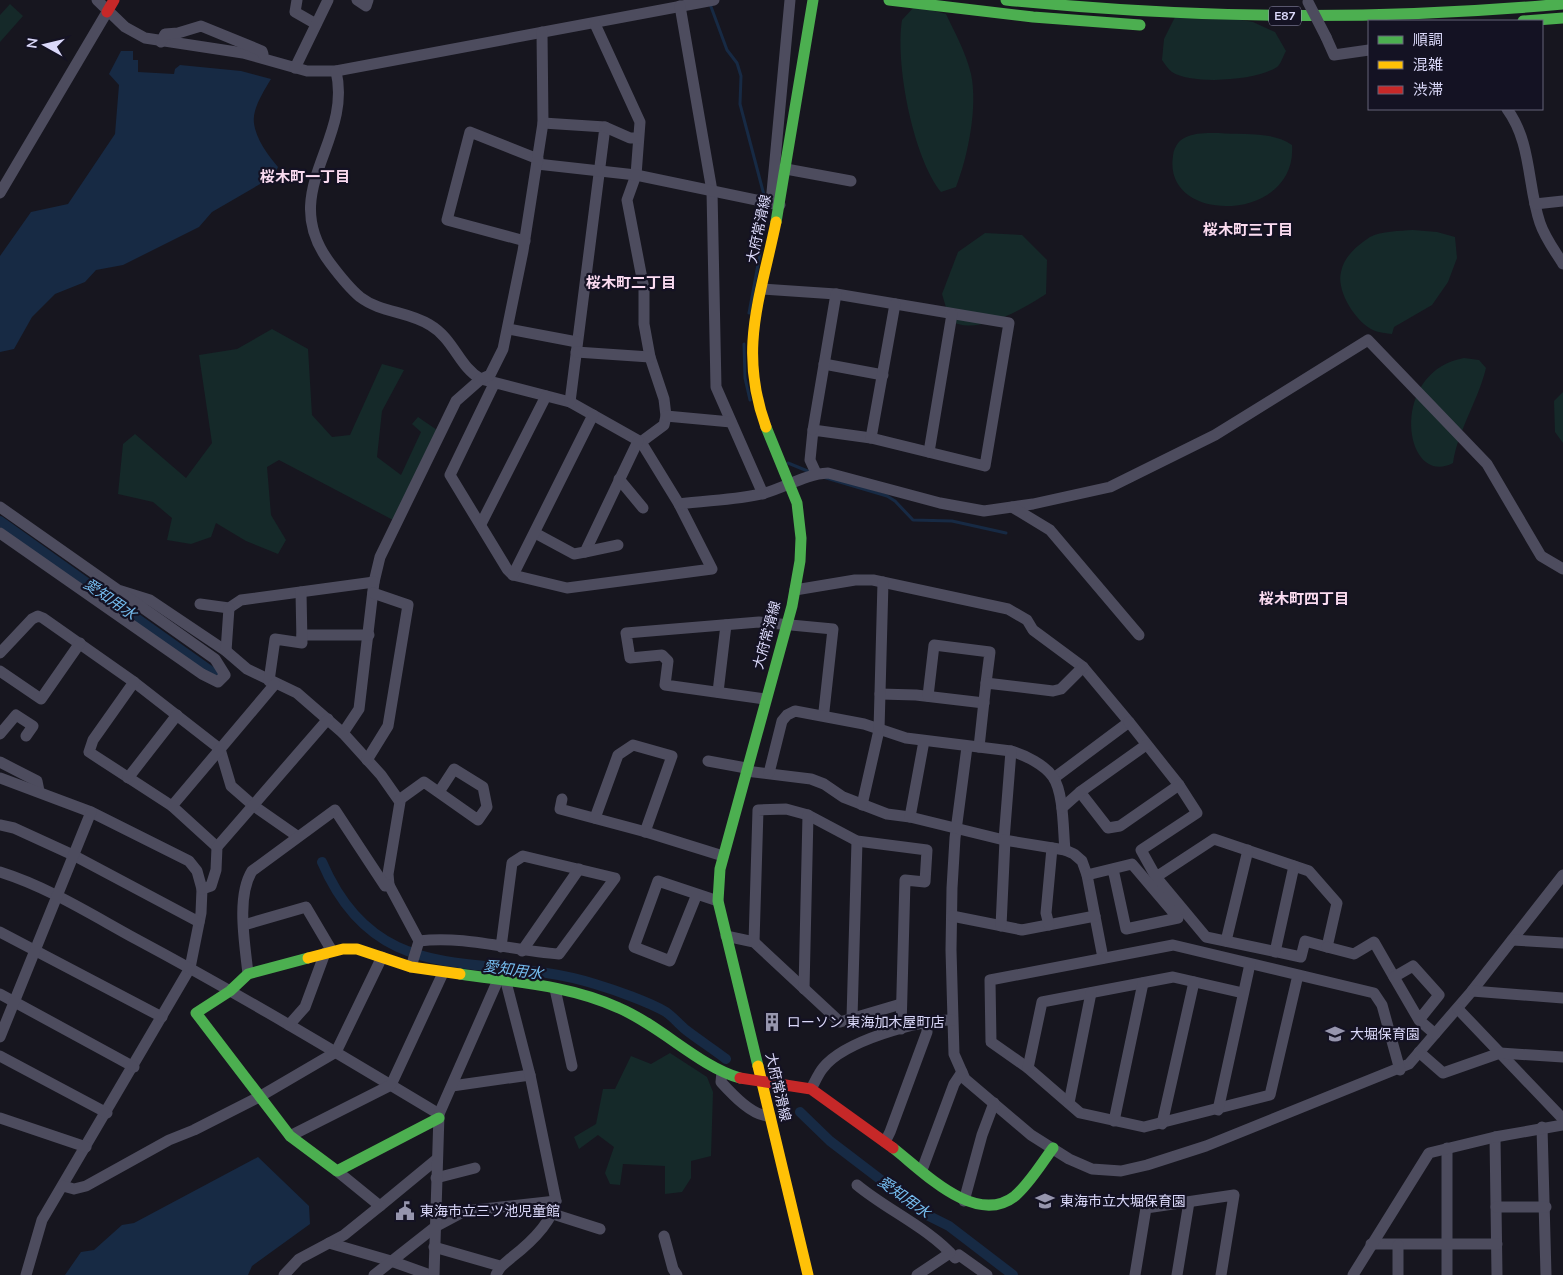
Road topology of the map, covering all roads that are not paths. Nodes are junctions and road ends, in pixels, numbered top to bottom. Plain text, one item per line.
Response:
1 (97, 0) edge
2 (114, 0) edge
3 (297, 0) edge
4 (328, 0) edge
5 (357, 0) edge
6 (368, 0) edge
7 (714, 0) edge
8 (790, 0) edge
9 (889, 0) edge
10 (1006, 0) edge
11 (1307, 1) edge
12 (813, 2) edge
13 (1563, 4) edge
14 (680, 6) junction
15 (107, 12) junction
16 (1563, 18) edge
17 (1536, 20) edge
18 (316, 24) junction
19 (595, 24) junction
20 (1148, 26) dead end
21 (1306, 29) dead end
22 (542, 32) junction
23 (1331, 33) junction
24 (161, 42) junction
25 (1368, 50) edge
26 (263, 58) junction
27 (295, 68) junction
28 (336, 71) junction
29 (1508, 110) edge
30 (544, 123) junction
31 (605, 127) junction
32 (638, 138) junction
33 (537, 162) junction
34 (786, 169) junction
35 (598, 171) junction
36 (636, 176) junction
37 (851, 180) dead end
38 (712, 191) junction
39 (0, 193) edge
40 (1563, 201) edge
41 (775, 204) junction
42 (1535, 204) junction
43 (524, 241) junction
44 (1563, 264) edge
45 (761, 289) junction
46 (836, 294) junction
47 (895, 304) junction
48 (952, 314) junction
49 (508, 328) junction
50 (577, 347) junction
51 (650, 357) junction
52 (824, 364) junction
53 (883, 375) junction
54 (481, 379) junction
55 (494, 384) junction
56 (546, 396) junction
57 (570, 402) junction
58 (593, 415) junction
59 (666, 416) junction
60 (731, 422) junction
61 (813, 430) junction
62 (871, 438) junction
63 (639, 441) junction
64 (929, 452) junction
65 (816, 473) junction
66 (619, 479) junction
67 (792, 484) junction
68 (763, 494) junction
69 (679, 504) junction
70 (0, 507) edge
71 (1012, 507) junction
72 (643, 508) dead end
73 (481, 524) junction
74 (0, 533) edge
75 (535, 533) junction
76 (618, 545) dead end
77 (585, 552) junction
78 (1563, 569) edge
79 (513, 575) junction
80 (883, 582) junction
81 (373, 587) junction
82 (118, 590) junction
83 (795, 590) junction
84 (301, 592) junction
85 (200, 604) dead end
86 (229, 608) junction
87 (726, 625) junction
88 (786, 625) junction
89 (302, 635) junction
90 (369, 635) junction
91 (1139, 636) dead end
92 (80, 643) junction
93 (226, 651) junction
94 (0, 653) edge
95 (1083, 667) junction
96 (0, 671) edge
97 (134, 682) junction
98 (272, 682) junction
99 (986, 683) junction
100 (718, 692) junction
101 (880, 694) junction
102 (928, 696) junction
103 (765, 699) junction
104 (984, 703) junction
105 (824, 711) dead end
106 (177, 715) junction
107 (328, 719) junction
108 (1129, 722) junction
109 (879, 730) junction
110 (343, 733) junction
111 (0, 734) edge
112 (26, 736) dead end
113 (924, 741) junction
114 (1146, 745) junction
115 (973, 747) junction
116 (220, 749) junction
117 (1011, 752) junction
118 (367, 760) junction
119 (708, 761) dead end
120 (0, 762) edge
121 (746, 769) junction
122 (769, 773) junction
123 (0, 778) edge
124 (128, 778) junction
125 (1054, 778) junction
126 (1179, 785) junction
127 (39, 791) junction
128 (439, 792) junction
129 (1080, 792) junction
130 (562, 799) dead end
131 (399, 800) junction
132 (862, 805) junction
133 (172, 806) junction
134 (254, 806) junction
135 (1062, 808) junction
136 (91, 812) junction
137 (808, 815) junction
138 (910, 817) junction
139 (595, 818) junction
140 (0, 825) edge
141 (957, 829) junction
142 (645, 832) junction
143 (297, 836) junction
144 (1005, 840) junction
145 (857, 841) junction
146 (217, 847) junction
147 (1052, 848) junction
148 (1065, 850) junction
149 (1248, 850) junction
150 (73, 855) junction
151 (723, 856) junction
152 (1294, 866) junction
153 (579, 869) junction
154 (1112, 869) junction
155 (0, 872) edge
156 (1087, 875) junction
157 (1563, 875) edge
158 (1156, 877) junction
159 (389, 885) junction
160 (1558, 888) edge
161 (202, 889) junction
162 (697, 894) junction
163 (57, 896) junction
164 (718, 901) junction
165 (952, 916) junction
166 (1095, 916) junction
167 (199, 922) junction
168 (1049, 924) junction
169 (244, 925) junction
170 (1001, 926) junction
171 (0, 932) edge
172 (726, 936) junction
173 (1512, 940) junction
174 (1226, 941) junction
175 (754, 942) junction
176 (1563, 943) edge
177 (418, 944) junction
178 (501, 947) junction
179 (1327, 947) junction
180 (35, 950) junction
181 (522, 951) junction
182 (329, 952) junction
183 (1275, 952) junction
184 (382, 957) junction
185 (1103, 958) junction
186 (413, 963) junction
187 (1250, 964) junction
188 (190, 968) junction
189 (444, 973) junction
190 (248, 974) junction
191 (1298, 975) junction
192 (1394, 977) junction
193 (502, 981) junction
194 (1194, 982) junction
195 (1143, 983) junction
196 (555, 989) junction
197 (804, 989) junction
198 (230, 991) junction
199 (1472, 991) junction
200 (1091, 993) junction
201 (1243, 993) junction
202 (0, 994) edge
203 (1563, 998) edge
204 (14, 1002) junction
205 (901, 1004) junction
206 (1458, 1009) junction
207 (162, 1017) junction
208 (852, 1018) junction
209 (952, 1020) junction
210 (1419, 1020) junction
211 (927, 1023) junction
212 (289, 1025) junction
213 (902, 1029) junction
214 (1435, 1034) junction
215 (0, 1037) edge
216 (336, 1052) junction
217 (1419, 1052) junction
218 (1500, 1053) junction
219 (0, 1056) edge
220 (1563, 1057) edge
221 (572, 1066) dead end
222 (134, 1067) junction
223 (1028, 1068) junction
224 (1400, 1070) junction
225 (722, 1072) junction
226 (962, 1072) junction
227 (530, 1075) junction
228 (760, 1081) junction
229 (391, 1085) junction
230 (452, 1086) junction
231 (811, 1089) junction
232 (259, 1097) junction
233 (994, 1103) junction
234 (1069, 1103) junction
235 (1218, 1110) junction
236 (107, 1113) junction
237 (439, 1116) junction
238 (770, 1116) junction
239 (0, 1118) edge
240 (1563, 1119) edge
241 (1114, 1121) junction
242 (1162, 1124) junction
243 (1563, 1125) edge
244 (1542, 1127) junction
245 (290, 1136) junction
246 (1495, 1137) junction
247 (884, 1142) junction
248 (86, 1147) junction
249 (1053, 1148) junction
250 (1447, 1148) junction
251 (437, 1159) junction
252 (475, 1168) dead end
253 (922, 1170) junction
254 (337, 1171) junction
255 (436, 1178) junction
256 (857, 1185) dead end
257 (63, 1186) junction
258 (556, 1200) junction
259 (964, 1201) junction
260 (1189, 1202) junction
261 (380, 1206) junction
262 (1546, 1206) junction
263 (1496, 1207) junction
264 (553, 1214) junction
265 (434, 1227) junction
266 (600, 1228) dead end
267 (664, 1236) dead end
268 (329, 1243) junction
269 (1371, 1244) junction
270 (1497, 1244) junction
271 (1398, 1245) junction
272 (1447, 1246) junction
273 (434, 1247) junction
274 (952, 1256) junction
275 (391, 1261) junction
276 (935, 1270) edge
277 (498, 1271) edge
278 (26, 1275) edge
279 (284, 1275) edge
280 (374, 1275) edge
281 (432, 1275) edge
282 (677, 1275) edge
283 (808, 1275) edge
284 (917, 1275) edge
285 (975, 1275) edge
286 (987, 1275) edge
287 (1135, 1275) edge
288 (1177, 1275) edge
289 (1221, 1275) edge
290 (1353, 1275) edge
291 (1398, 1275) edge
292 (1447, 1275) edge
293 (1497, 1275) edge
294 (1546, 1275) edge

1 - 15 street
2 - 15 main road
3 - 18 street
4 - 18 street
5 - 6 street
7 - 14 street
8 - 41 street
9 - 20 main road
10 - 13 main road, E87
11 - 23 street, bridge
12 - 34 main road, 大府常滑線
14 - 19 street
14 - 38 street
15 - 24 street
15 - 39 street
16 - 17 main road
18 - 27 street
19 - 22 street
19 - 32 street
21 - 23 main road, E87
22 - 28 street
22 - 30 street
23 - 25 street
24 - 26 street
24 - 26 street
26 - 27 street
27 - 28 street
28 - 54 street
29 - 42 street
30 - 31 street
30 - 33 street
31 - 32 street
31 - 35 street
32 - 36 street
33 - 35 street
33 - 43 street
33 - 43 street
34 - 37 street
34 - 41 main road, 大府常滑線
35 - 36 street
35 - 50 street
36 - 38 street
36 - 51 street
38 - 41 street
38 - 60 street
40 - 42 street
41 - 45 main road, 大府常滑線
42 - 44 street
43 - 49 street
45 - 46 street
45 - 67 main road, 大府常滑線
46 - 47 street
46 - 52 street
47 - 48 street
47 - 53 street
48 - 64 street
48 - 64 street
49 - 50 street
49 - 54 street
50 - 51 street
50 - 57 street
51 - 59 street
52 - 53 street
52 - 61 street
53 - 62 street
54 - 55 street
54 - 81 street
55 - 56 street
55 - 73 street
56 - 57 street
56 - 73 street
57 - 58 street
58 - 63 street
58 - 75 street
59 - 60 street
59 - 63 street
60 - 68 street
61 - 62 street
61 - 65 street
62 - 64 street
63 - 66 street
63 - 69 street
65 - 67 street
65 - 71 street
66 - 72 street
66 - 77 street
67 - 68 street
67 - 83 main road, 大府常滑線
68 - 69 street
69 - 79 street
70 - 82 street
71 - 78 street
71 - 91 street
73 - 79 street
74 - 82 street
75 - 77 street
75 - 79 street
76 - 77 street
80 - 83 street
80 - 95 street
80 - 101 street
81 - 84 street
81 - 90 street
81 - 118 street
82 - 93 street
83 - 88 main road, 大府常滑線
84 - 86 street
84 - 89 street
85 - 86 street
86 - 93 street
87 - 88 street
87 - 100 street
87 - 100 street
88 - 103 main road, 大府常滑線
88 - 105 street
89 - 90 street
89 - 98 street
90 - 110 street
92 - 94 street
92 - 96 street
92 - 97 street
93 - 98 street
95 - 99 street
95 - 108 street
97 - 106 street
97 - 124 street
98 - 107 street
98 - 116 street
99 - 102 street
99 - 104 street
100 - 103 street
101 - 102 street
101 - 109 street
102 - 104 street
103 - 121 main road, 大府常滑線
104 - 115 street
106 - 116 street
106 - 124 street
107 - 110 street
107 - 134 street
108 - 114 street
108 - 125 street
109 - 113 street
109 - 122 street
109 - 132 street
110 - 118 street
111 - 112 street
113 - 115 street
113 - 138 street
114 - 126 street
114 - 129 street
115 - 117 street
115 - 141 street
116 - 133 street
116 - 134 street
117 - 125 street
117 - 144 street
118 - 131 street
119 - 121 street
120 - 127 street
121 - 122 street
121 - 151 main road, 大府常滑線
122 - 132 street
123 - 127 street
124 - 133 street
125 - 135 street
126 - 129 street
126 - 158 street
127 - 136 street
128 - 128 street
128 - 131 street
129 - 135 street
130 - 139 street
131 - 159 street
132 - 138 street
133 - 146 street
134 - 143 street
134 - 146 street
135 - 148 street
136 - 150 street
136 - 161 street
137 - 145 street
137 - 175 street
137 - 197 street
138 - 141 street
139 - 142 street
139 - 142 street
140 - 150 street
141 - 144 street
141 - 165 street
142 - 151 street
143 - 159 street
143 - 169 street
144 - 147 street
144 - 170 street
145 - 205 street
145 - 208 street
146 - 161 street
147 - 148 street
147 - 168 street
148 - 156 street
149 - 152 street
149 - 158 street
149 - 174 street
150 - 163 street
150 - 167 street
151 - 164 main road, 大府常滑線
152 - 179 street
152 - 183 street
153 - 178 street
153 - 181 street
153 - 181 street
154 - 154 street
154 - 156 street
155 - 163 street
156 - 166 street
157 - 160 street
158 - 174 street
159 - 177 street
160 - 173 street
161 - 167 street
162 - 162 street
162 - 164 street
163 - 180 street
163 - 188 street
164 - 172 main road, 大府常滑線
165 - 170 street
165 - 209 street
166 - 168 street
166 - 185 street
167 - 188 street
168 - 170 street
169 - 182 street
169 - 190 street
171 - 180 street
172 - 175 street
172 - 228 main road, 大府常滑線
173 - 176 street
173 - 199 street
174 - 183 street
175 - 197 street
177 - 178 street
177 - 186 street
178 - 181 street
179 - 183 street
179 - 192 street
180 - 204 street
180 - 207 street
182 - 184 main road
182 - 190 main road
182 - 212 street
184 - 186 main road
184 - 216 street
185 - 187 street
185 - 223 street
186 - 189 main road
187 - 191 street
187 - 201 street
188 - 198 street
188 - 207 street
189 - 193 main road
189 - 229 street
190 - 198 main road
191 - 224 street
191 - 235 street
192 - 210 street
192 - 210 street
193 - 196 main road
193 - 227 street
193 - 230 street
194 - 195 street
194 - 201 street
194 - 242 street
195 - 200 street
195 - 241 street
196 - 221 street
196 - 225 main road
197 - 208 street
198 - 212 street
198 - 232 main road
199 - 203 street
199 - 206 street
200 - 223 street
200 - 234 street
201 - 235 street
202 - 204 street
204 - 215 street
204 - 222 street
205 - 208 street
205 - 213 street
206 - 214 street
206 - 218 street
207 - 222 street
209 - 211 street
209 - 226 street
210 - 214 street
211 - 213 street
211 - 247 street
212 - 216 street
213 - 231 street
214 - 217 street
216 - 229 street
216 - 232 street
217 - 218 street
217 - 224 street
218 - 220 street
218 - 240 street
219 - 236 street
222 - 236 street
223 - 234 street
224 - 249 street
225 - 228 main road
225 - 238 street
226 - 233 street
226 - 253 street
227 - 230 street
227 - 258 street
228 - 231 main road
228 - 238 main road, 大府常滑線
229 - 237 street
229 - 245 street
230 - 237 street
231 - 247 main road
232 - 245 main road
232 - 257 street
233 - 249 street
233 - 259 street
234 - 241 street
235 - 242 street
236 - 248 street
237 - 251 street
237 - 254 main road
238 - 283 main road, 大府常滑線
239 - 248 street
241 - 242 street
243 - 244 street
244 - 246 street
244 - 262 street
245 - 254 main road
246 - 250 street
246 - 263 street
247 - 253 main road
248 - 257 street
249 - 259 main road
250 - 269 street
250 - 272 street
251 - 255 street
251 - 261 street
252 - 255 street
253 - 259 main road
254 - 261 street
255 - 265 street
256 - 274 street
257 - 278 street
258 - 264 street
258 - 265 street
260 - 287 street
260 - 288 street
260 - 289 street
261 - 268 street
262 - 263 street
262 - 294 street
263 - 270 street
264 - 266 street
264 - 277 street
265 - 273 street
265 - 275 street
267 - 282 street
268 - 275 street
268 - 279 street
269 - 271 street
269 - 290 street
270 - 272 street
270 - 293 street
271 - 272 street
271 - 291 street
272 - 292 street
273 - 277 street
273 - 281 street
274 - 276 street
274 - 285 street
274 - 286 street
275 - 280 street
275 - 281 street
276 - 284 street

